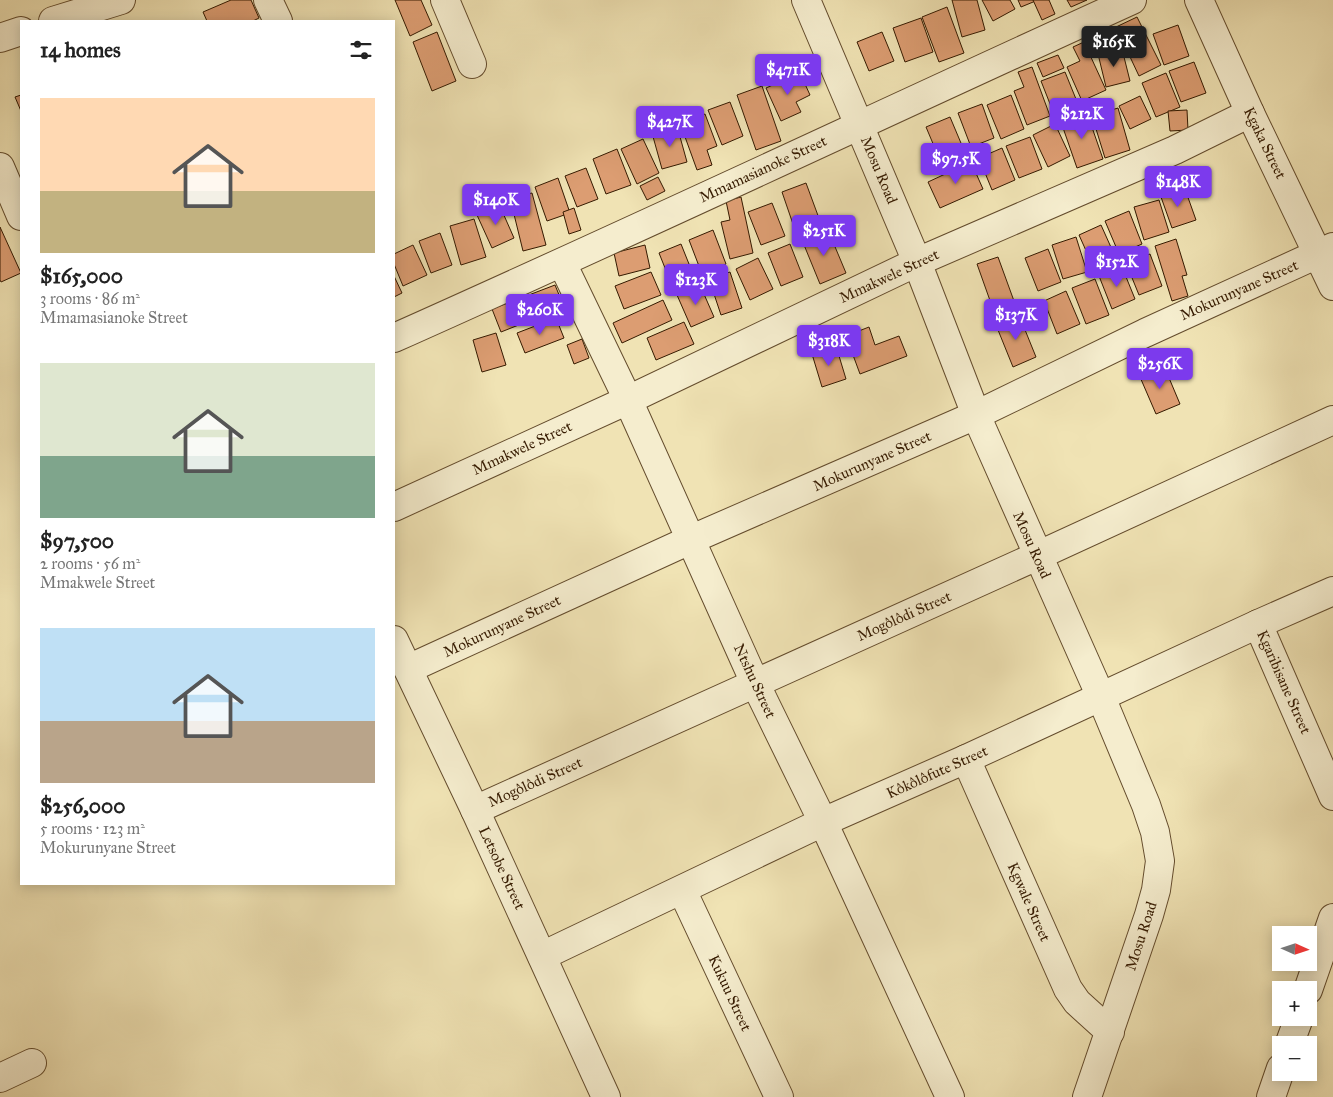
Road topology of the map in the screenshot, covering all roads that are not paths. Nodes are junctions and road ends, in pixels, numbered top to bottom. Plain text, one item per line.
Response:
1 (268, 0) edge
2 (445, 0) edge
3 (806, 0) edge
4 (1132, 0) edge
5 (1199, 0) edge
6 (109, 9) edge
7 (58, 20) edge
8 (278, 20) edge
9 (20, 31) edge
10 (0, 38) edge
11 (472, 64) dead end
12 (1250, 113) junction
13 (860, 124) junction
14 (0, 168) edge
15 (20, 214) edge
16 (1326, 251) edge
17 (917, 262) junction
18 (562, 263) junction
19 (1333, 286) edge
20 (395, 338) edge
21 (628, 400) junction
22 (976, 415) junction
23 (1333, 420) edge
24 (395, 507) edge
25 (692, 539) junction
26 (1037, 556) junction
27 (1333, 591) edge
28 (1258, 624) junction
29 (395, 642) edge
30 (408, 669) junction
31 (755, 682) junction
32 (1101, 697) junction
33 (966, 760) junction
34 (1333, 796) edge
35 (475, 810) junction
36 (823, 822) junction
37 (682, 890) junction
38 (1333, 918) edge
39 (542, 956) junction
40 (1311, 981) edge
41 (1110, 1032) junction
42 (32, 1063) dead end
43 (0, 1078) edge
44 (1277, 1081) edge
45 (606, 1097) edge
46 (779, 1097) edge
47 (950, 1097) edge
48 (1086, 1097) edge
49 (1271, 1097) edge

1 - 8 street
2 - 11 street
3 - 13 street, Mosu Road
4 - 13 street, Mmamasianoke Street
5 - 12 street, Kgaka Street
6 - 7 street
9 - 10 street
12 - 16 street, Kgaka Street
12 - 17 street, Mmakwele Street
13 - 17 street, Mosu Road
13 - 18 street, Mmamasianoke Street
14 - 15 street
16 - 19 street, Kgaka Street
16 - 22 street, Mokurunyane Street
17 - 21 street, Mmakwele Street
17 - 22 street, Mosu Road
18 - 20 street, Mmamasianoke Street
18 - 21 street, Ntshu Street
21 - 24 street, Mmakwele Street
21 - 25 street, Ntshu Street
22 - 25 street, Mokurunyane Street
22 - 26 street, Mosu Road
23 - 26 street, Mogôlôdi Street
25 - 30 street, Mokurunyane Street
25 - 31 street, Ntshu Street
26 - 31 street, Mogôlôdi Street
26 - 32 street, Mosu Road
27 - 28 street, Kôkôlôfute Street
28 - 32 street, Kôkôlôfute Street
28 - 34 street, Kgaribisane Street
29 - 30 street, Letsobe Street
30 - 35 street, Letsobe Street
31 - 35 street, Mogôlôdi Street
31 - 36 street, Ntshu Street
32 - 33 street, Kôkôlôfute Street
32 - 41 street, Mosu Road
33 - 36 street, Kôkôlôfute Street
33 - 41 street, Kgwale Street
35 - 39 street, Letsobe Street
36 - 37 street, Kôkôlôfute Street
36 - 47 street, Ntshu Street
37 - 39 street, Kôkôlôfute Street
37 - 46 street, Kukuu Street
38 - 40 street
39 - 45 street, Letsobe Street
41 - 48 street, Mosu Road
42 - 43 street
44 - 49 street

